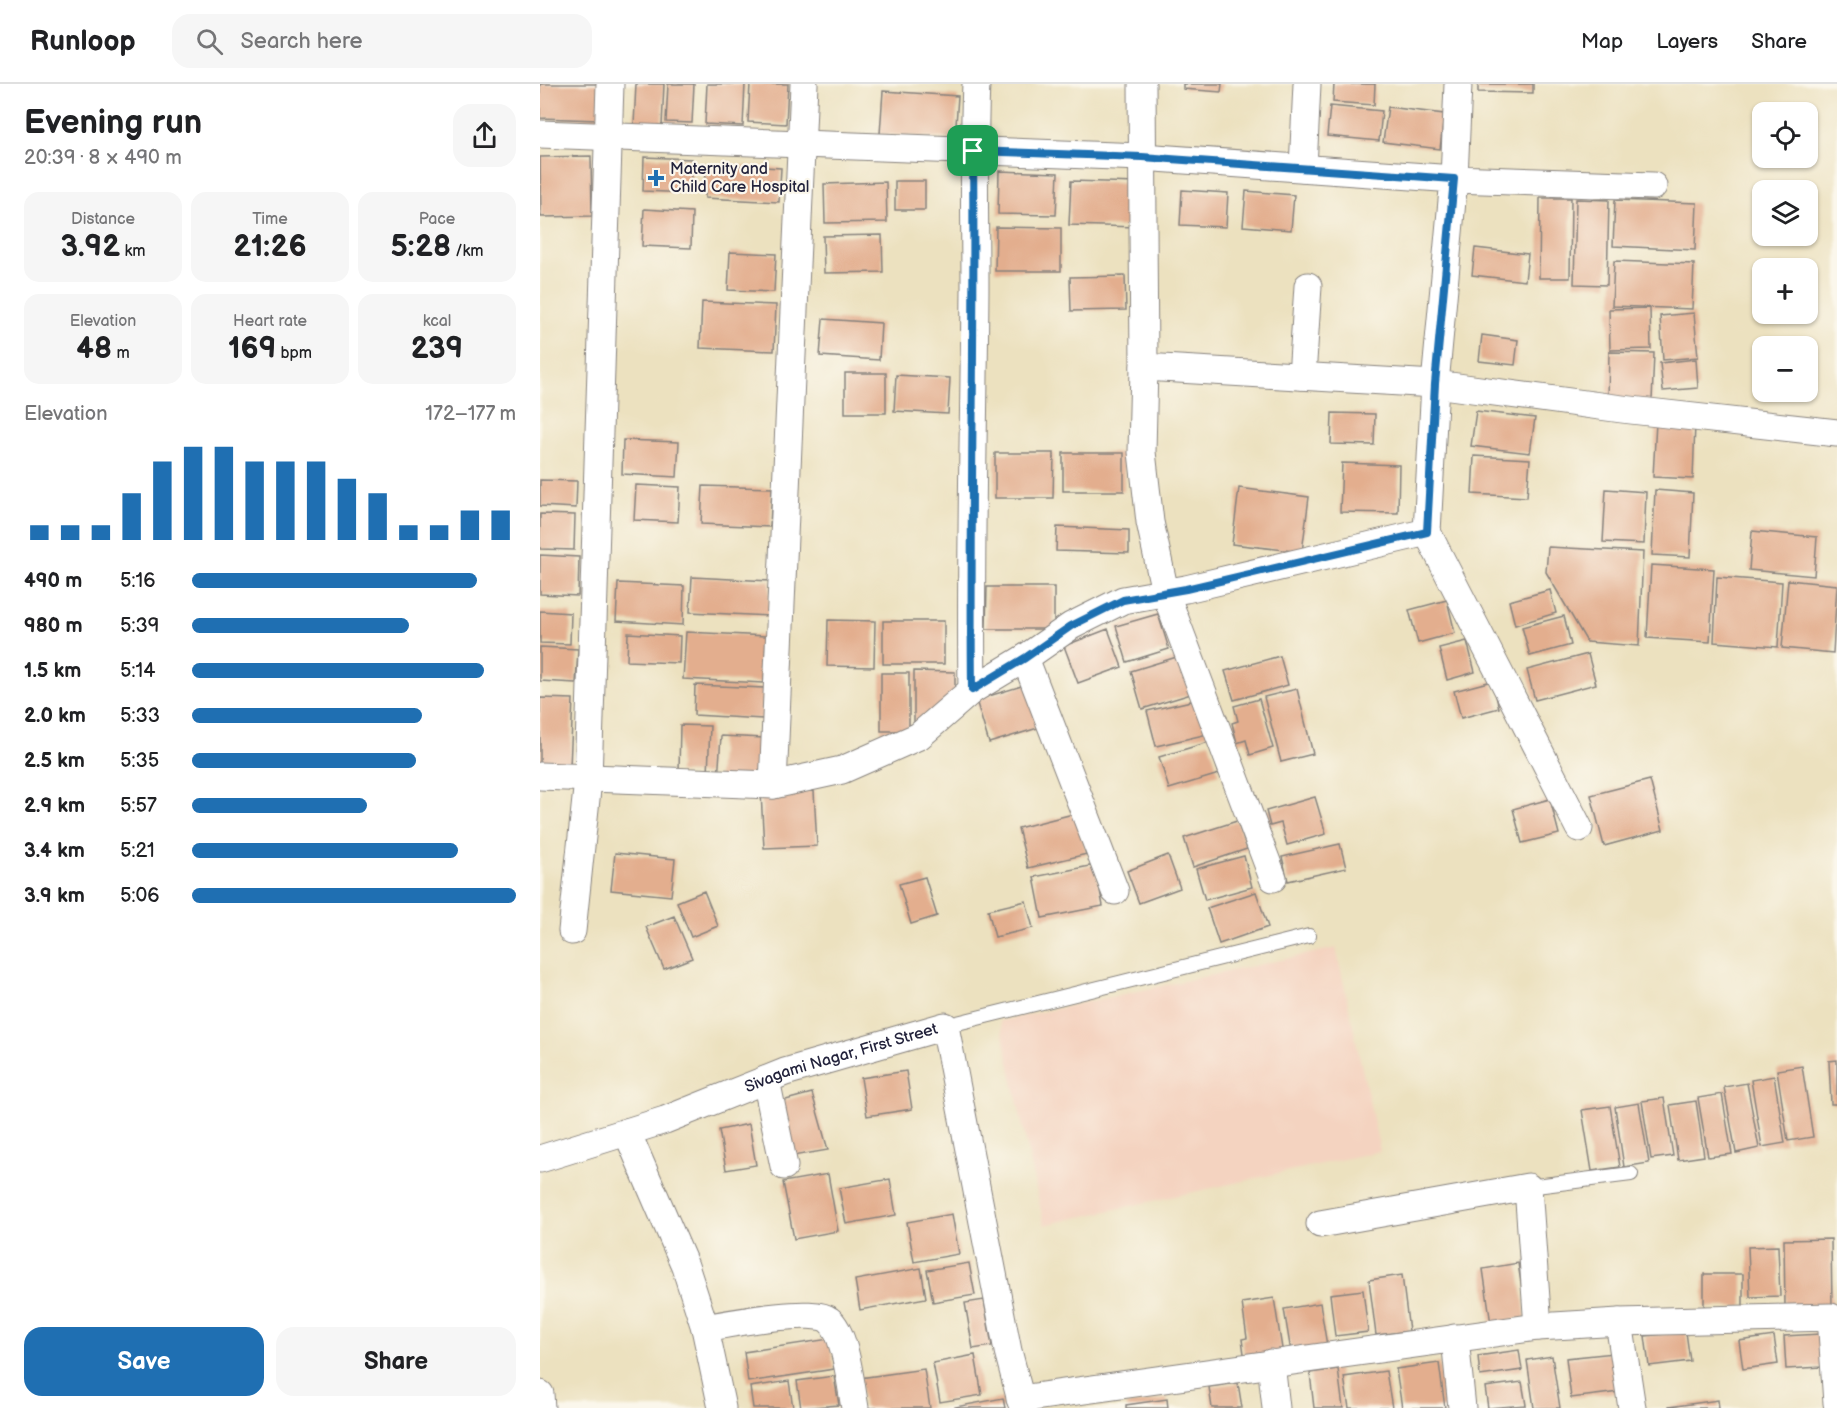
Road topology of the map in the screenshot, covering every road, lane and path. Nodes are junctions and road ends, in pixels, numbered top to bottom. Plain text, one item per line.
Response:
1 (610, 84) edge
2 (804, 84) edge
3 (976, 84) edge
4 (1142, 84) edge
5 (1307, 84) edge
6 (1458, 84) edge
7 (540, 134) edge
8 (610, 136) junction
9 (801, 145) junction
10 (973, 151) junction
11 (1142, 157) junction
12 (1303, 168) junction
13 (1454, 179) junction
14 (1653, 186) dead end
15 (1308, 286) dead end
16 (1144, 367) junction
17 (1302, 376) junction
18 (1435, 384) junction
19 (1837, 433) edge
20 (1427, 532) junction
21 (1165, 592) junction
22 (1025, 658) junction
23 (972, 690) junction
24 (540, 777) edge
25 (588, 780) junction
26 (773, 785) junction
27 (1579, 828) dead end
28 (1274, 878) dead end
29 (1115, 891) dead end
30 (572, 931) dead end
31 (1309, 936) dead end
32 (945, 1026) junction
33 (766, 1080) junction
34 (627, 1132) junction
35 (540, 1159) edge
36 (784, 1167) dead end
37 (1631, 1174) dead end
38 (1528, 1187) junction
39 (1320, 1224) dead end
40 (1834, 1317) edge
41 (1619, 1322) junction
42 (705, 1328) junction
43 (1538, 1328) junction
44 (1455, 1338) junction
45 (1271, 1363) junction
46 (540, 1394) edge
47 (1837, 1403) edge
48 (1021, 1404) edge
49 (541, 1408) edge
50 (722, 1408) edge
51 (855, 1408) edge
52 (1276, 1408) edge
53 (1462, 1408) edge
54 (1632, 1408) edge

1 - 8 street
2 - 9 street
3 - 10 street
4 - 11 street
5 - 12 street
6 - 13 street
7 - 8 street
8 - 9 street
8 - 25 street
9 - 10 street
9 - 26 street
10 - 11 street
10 - 23 street
11 - 12 street
11 - 16 street
12 - 13 street
13 - 14 street
13 - 18 street
15 - 17 street
16 - 17 street
16 - 21 street
17 - 18 street
18 - 19 street
18 - 20 street
20 - 21 street
20 - 27 street
21 - 22 street
21 - 28 street
22 - 23 street
22 - 29 street
23 - 26 street
24 - 25 street
25 - 26 street
25 - 30 street
31 - 32 lane
32 - 33 street, Sivagami Nagar, First Street
32 - 48 street, Sivagami Nagar, First Street
33 - 34 street, Sivagami Nagar, First Street
33 - 36 street
34 - 35 street, Sivagami Nagar, First Street
34 - 42 street
37 - 38 lane
38 - 39 street
38 - 43 street
40 - 41 street
40 - 47 street
41 - 43 street
41 - 54 street
42 - 50 street
42 - 51 street
43 - 44 street
44 - 45 street
44 - 53 street
45 - 48 street
45 - 52 street
46 - 49 street

